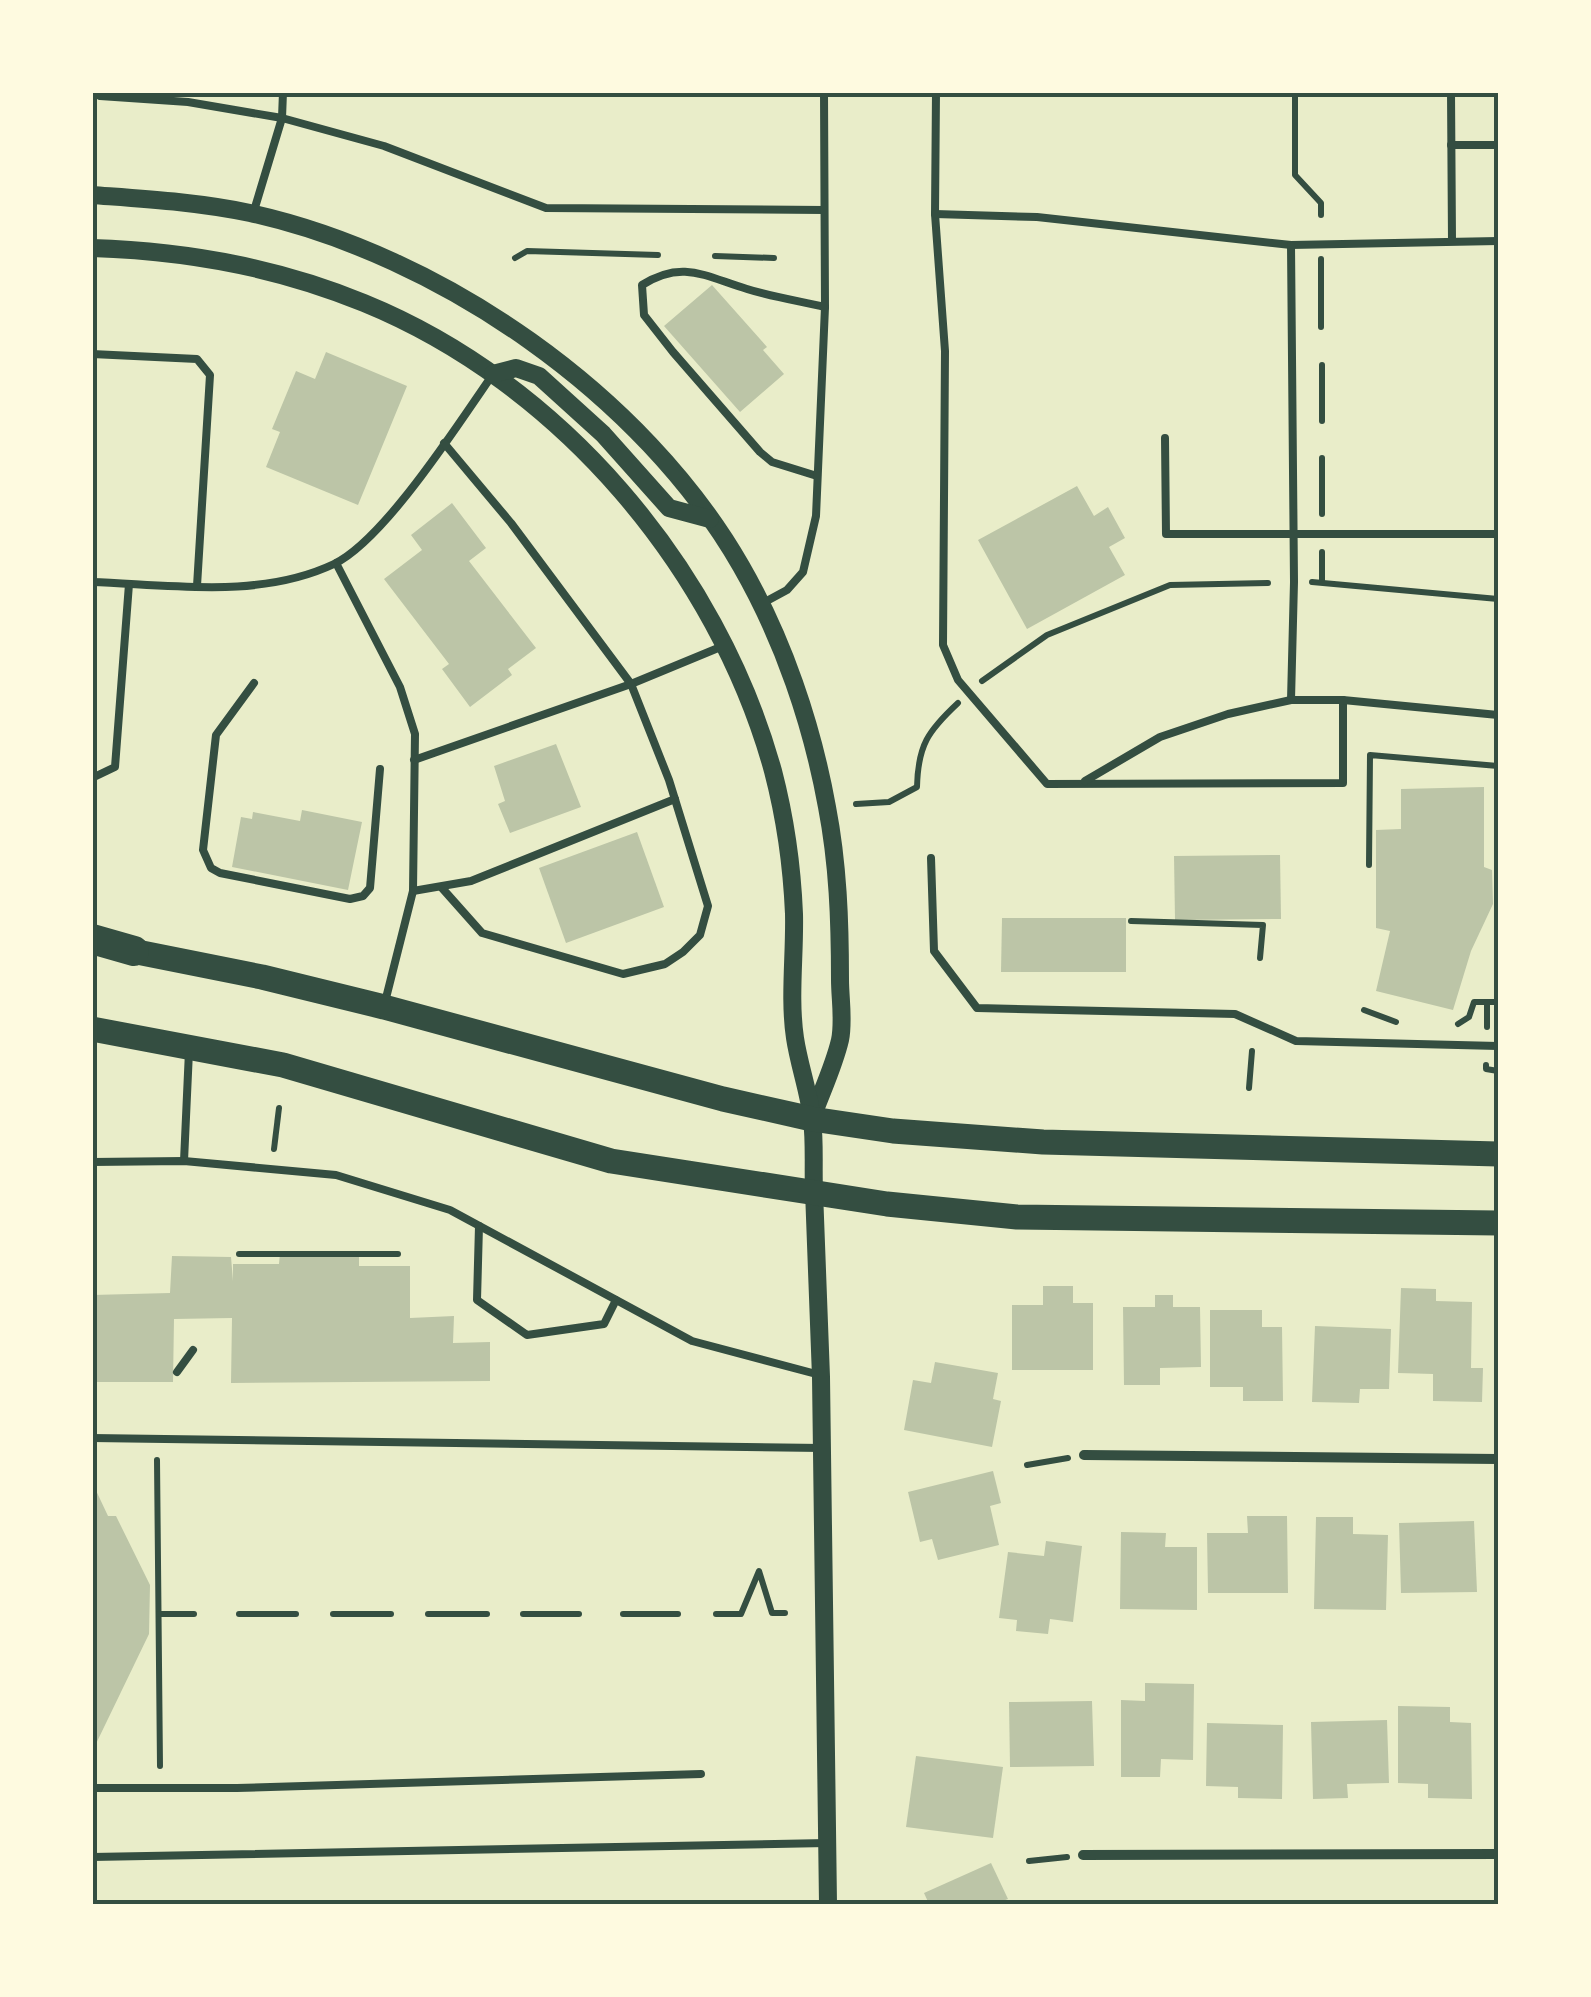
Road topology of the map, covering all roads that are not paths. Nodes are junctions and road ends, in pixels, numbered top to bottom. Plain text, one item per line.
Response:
1 (100, 92) edge
2 (283, 92) edge
3 (824, 92) edge
4 (936, 92) edge
5 (1451, 92) edge
6 (282, 118) junction
7 (1452, 146) junction
8 (1498, 146) edge
9 (92, 195) edge
10 (824, 210) junction
11 (253, 214) junction
12 (934, 214) junction
13 (1498, 240) edge
14 (1452, 242) junction
15 (1292, 245) junction
16 (92, 248) edge
17 (824, 307) junction
18 (92, 354) edge
19 (493, 374) junction
20 (1165, 438) dead end
21 (444, 443) junction
22 (817, 476) junction
23 (710, 520) junction
24 (1294, 534) junction
25 (1498, 534) edge
26 (336, 563) junction
27 (92, 582) edge
28 (129, 584) junction
29 (196, 586) junction
30 (760, 605) junction
31 (723, 646) junction
32 (254, 683) dead end
33 (630, 684) junction
34 (1292, 700) junction
35 (1343, 700) junction
36 (1498, 715) edge
37 (414, 760) junction
38 (380, 769) dead end
39 (92, 778) edge
40 (1081, 784) junction
41 (675, 798) junction
42 (931, 858) dead end
43 (442, 888) junction
44 (413, 891) junction
45 (92, 942) edge
46 (134, 951) joint
47 (384, 1007) junction
48 (92, 1029) edge
49 (189, 1045) junction
50 (1498, 1046) edge
51 (812, 1119) junction
52 (1498, 1154) edge
53 (92, 1162) edge
54 (184, 1162) junction
55 (814, 1194) junction
56 (1498, 1223) edge
57 (479, 1226) junction
58 (616, 1300) junction
59 (193, 1350) dead end
60 (177, 1372) dead end
61 (821, 1376) junction
62 (92, 1438) edge
63 (822, 1448) junction
64 (1084, 1455) road end
65 (1498, 1459) edge
66 (701, 1774) dead end
67 (92, 1788) edge
68 (827, 1843) junction
69 (1498, 1854) edge
70 (1083, 1855) road end
71 (92, 1856) edge
72 (828, 1904) edge

1 - 6 lane
2 - 6 lane
3 - 10 lane
4 - 12 lane
5 - 7 lane
6 - 10 lane
6 - 11 lane
7 - 8 lane
7 - 14 lane
9 - 11 street
10 - 17 lane
11 - 23 street
12 - 15 lane
12 - 40 lane
13 - 14 lane
14 - 15 lane
15 - 24 lane
16 - 19 street
17 - 22 lane
17 - 22 lane
18 - 29 lane
19 - 21 lane
19 - 23 street
19 - 31 street
20 - 24 lane
21 - 26 lane
21 - 33 lane
22 - 30 lane
23 - 30 street
24 - 25 lane
24 - 34 lane
26 - 29 lane
26 - 37 lane
27 - 28 lane
28 - 29 lane
28 - 39 lane
30 - 51 street
31 - 33 lane
31 - 51 street
32 - 38 lane
33 - 37 lane
33 - 41 lane
34 - 35 lane
34 - 40 lane
35 - 36 lane
35 - 40 lane
37 - 44 lane
41 - 43 lane
41 - 43 lane
42 - 50 lane
43 - 44 lane
44 - 47 lane
45 - 46 highway
46 - 47 main road
47 - 51 main road
48 - 49 main road
49 - 54 lane
49 - 55 main road
51 - 52 main road
51 - 55 street
53 - 54 lane
54 - 57 lane
55 - 56 main road
55 - 61 street
57 - 58 lane
57 - 58 lane
58 - 61 lane
59 - 60 lane
61 - 63 street
62 - 63 lane
63 - 68 street
64 - 65 street
66 - 67 lane
68 - 71 lane
68 - 72 street
69 - 70 street

